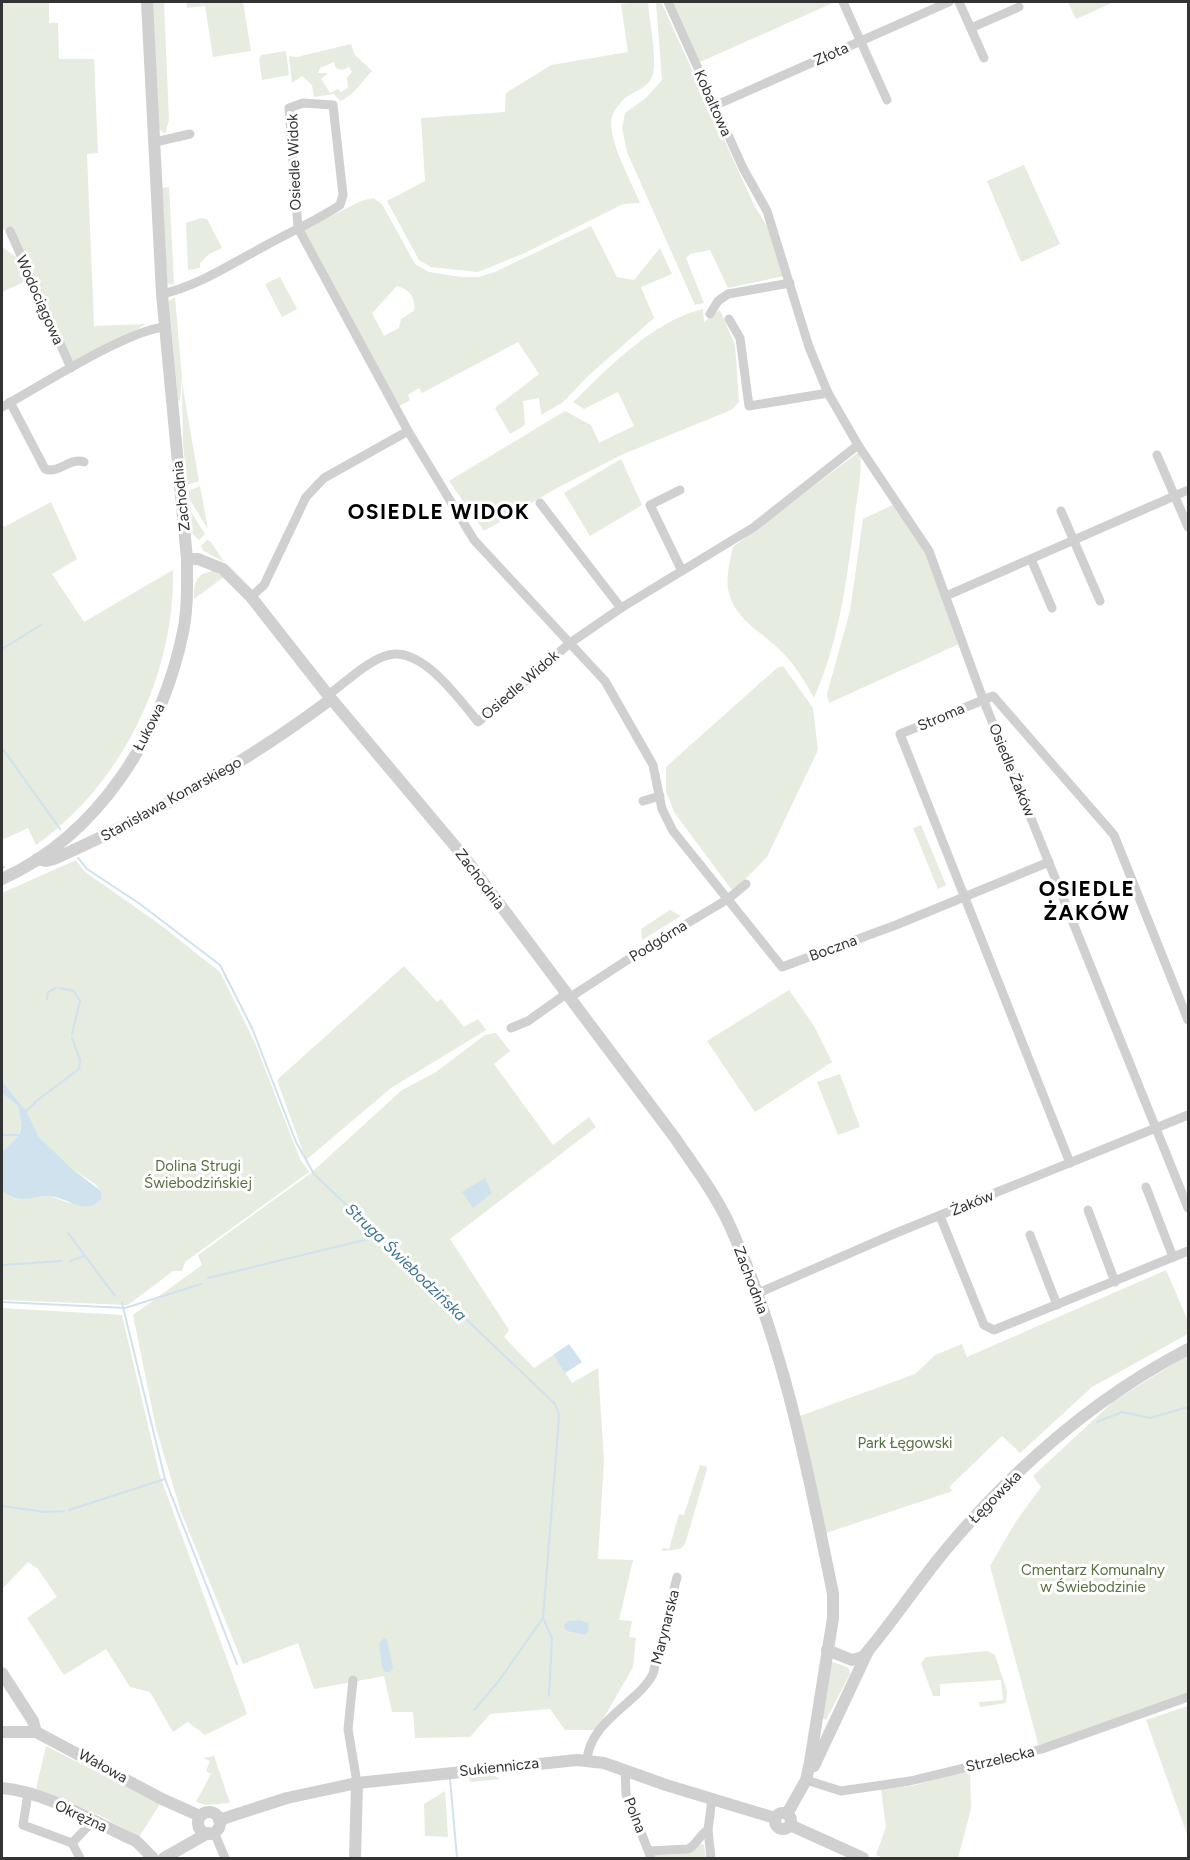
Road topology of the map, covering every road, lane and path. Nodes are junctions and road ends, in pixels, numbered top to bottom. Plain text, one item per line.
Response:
1 (147, 2) edge
2 (668, 2) edge
3 (843, 2) edge
4 (949, 2) edge
5 (959, 2) edge
6 (1019, 7) dead end
7 (971, 28) junction
8 (861, 41) junction
9 (984, 58) dead end
10 (887, 100) dead end
11 (714, 106) junction
12 (190, 134) dead end
13 (155, 142) junction
14 (298, 228) junction
15 (10, 231) dead end
16 (790, 283) junction
17 (162, 294) junction
18 (710, 314) dead end
19 (729, 319) dead end
20 (165, 327) junction
21 (71, 368) junction
22 (828, 393) junction
23 (6, 405) edge
24 (408, 431) junction
25 (858, 445) junction
26 (1157, 455) dead end
27 (84, 462) dead end
28 (680, 490) dead end
29 (1188, 490) edge
30 (1175, 496) junction
31 (540, 503) dead end
32 (1061, 511) dead end
33 (1188, 527) edge
34 (1074, 540) junction
35 (187, 559) junction
36 (1031, 559) junction
37 (682, 572) junction
38 (946, 596) junction
39 (250, 597) junction
40 (1100, 601) dead end
41 (621, 608) junction
42 (1052, 608) dead end
43 (570, 643) junction
44 (330, 697) junction
45 (983, 699) junction
46 (660, 796) junction
47 (643, 801) dead end
48 (37, 859) junction
49 (1049, 862) junction
50 (2, 879) edge
51 (747, 884) dead end
52 (964, 897) junction
53 (728, 899) junction
54 (568, 996) junction
55 (1188, 1020) edge
56 (510, 1028) dead end
57 (1188, 1115) edge
58 (1157, 1128) junction
59 (1070, 1163) junction
60 (1146, 1187) dead end
61 (1188, 1208) edge
62 (1088, 1210) dead end
63 (940, 1216) junction
64 (1030, 1235) dead end
65 (1188, 1251) edge
66 (1173, 1257) junction
67 (1115, 1282) junction
68 (756, 1294) junction
69 (1057, 1305) junction
70 (1188, 1349) edge
71 (677, 1577) dead end
72 (869, 1648) junction
73 (827, 1650) junction
74 (2, 1673) edge
75 (353, 1680) dead end
76 (1188, 1697) edge
77 (2, 1732) edge
78 (36, 1732) junction
79 (587, 1761) junction
80 (625, 1770) junction
81 (806, 1780) junction
82 (357, 1783) junction
83 (2, 1788) edge
84 (28, 1793) junction
85 (712, 1799) junction
86 (200, 1816) junction
87 (784, 1819) junction
88 (93, 1821) junction
89 (214, 1828) junction
90 (708, 1830) junction
91 (72, 1843) junction
92 (650, 1855) edge
93 (80, 1858) edge
94 (153, 1858) edge
95 (164, 1858) edge
96 (225, 1858) edge
97 (355, 1858) edge
98 (711, 1858) edge
99 (863, 1858) edge

1 - 13 street, Zachodnia
2 - 11 street, Kobaltowa
3 - 8 street
4 - 8 street, Złota
5 - 7 street
6 - 7 street
7 - 9 street
8 - 10 street
8 - 11 street, Złota
11 - 16 street, Kobaltowa
12 - 13 street
13 - 17 street, Zachodnia
14 - 14 street, Osiedle Widok
14 - 17 street, Osiedle Widok
14 - 24 street, Osiedle Widok
15 - 21 street, Wodociągowa
16 - 18 street
16 - 22 street, Kobaltowa
17 - 20 street, Zachodnia
19 - 22 street
20 - 21 street
20 - 35 street, Zachodnia
21 - 23 street
22 - 25 street, Kobaltowa
23 - 27 street
24 - 39 street
24 - 43 street, Osiedle Widok
25 - 37 street
25 - 38 street, Kobaltowa
26 - 30 street
28 - 37 street
29 - 30 street
30 - 33 street
30 - 34 street
31 - 41 street
32 - 34 street
34 - 36 street
34 - 40 street
35 - 39 street, Zachodnia
35 - 48 street, Łukowa
36 - 38 street
36 - 42 street
37 - 41 street
38 - 45 street, Kobaltowa
39 - 44 street, Zachodnia
41 - 43 street
43 - 44 street, Osiedle Widok
43 - 46 street, Osiedle Widok
44 - 48 street, Stanisława Konarskiego
44 - 54 street, Zachodnia
45 - 49 street, Osiedle Żaków
45 - 52 street, Stroma
45 - 55 street, Osiedle Żaków
46 - 47 street
46 - 53 street, Osiedle Widok
48 - 50 street, Stanisława Konarskiego
49 - 52 street
49 - 58 street, Osiedle Żaków
51 - 53 street, Podgórna
52 - 53 street, Boczna
52 - 59 street
53 - 54 street, Podgórna
54 - 56 street, Podgórna
54 - 68 street, Zachodnia
57 - 58 street, Żaków
58 - 59 street, Żaków
58 - 61 street, Osiedle Żaków
59 - 63 street, Żaków
60 - 66 street
62 - 67 street
63 - 68 street, Żaków
63 - 69 street
64 - 69 street
65 - 66 street
66 - 67 street
67 - 69 street
68 - 73 street, Zachodnia
70 - 72 street, Łęgowska
71 - 79 street, Marynarska
72 - 73 street
72 - 81 street, Zachodnia
73 - 81 street, Zachodnia
74 - 78 street
75 - 82 street
76 - 81 street, Strzelecka
77 - 78 street, Wałowa
78 - 86 street, Wałowa
79 - 80 street, Sukiennicza
79 - 82 street, Sukiennicza
80 - 85 street, Sukiennicza
80 - 92 street, Polna
81 - 87 street, Zachodnia
82 - 89 street, Sukiennicza
82 - 97 street
83 - 84 street, Okrężna
84 - 88 street, Okrężna
84 - 91 street
85 - 87 street, Sukiennicza
85 - 90 street
86 - 89 street
86 - 89 street, Wałowa
87 - 99 street, Sukiennicza
88 - 91 street
88 - 94 street, Okrężna
89 - 95 street, Sukiennicza
89 - 96 street
90 - 92 street
90 - 98 street
91 - 93 street

